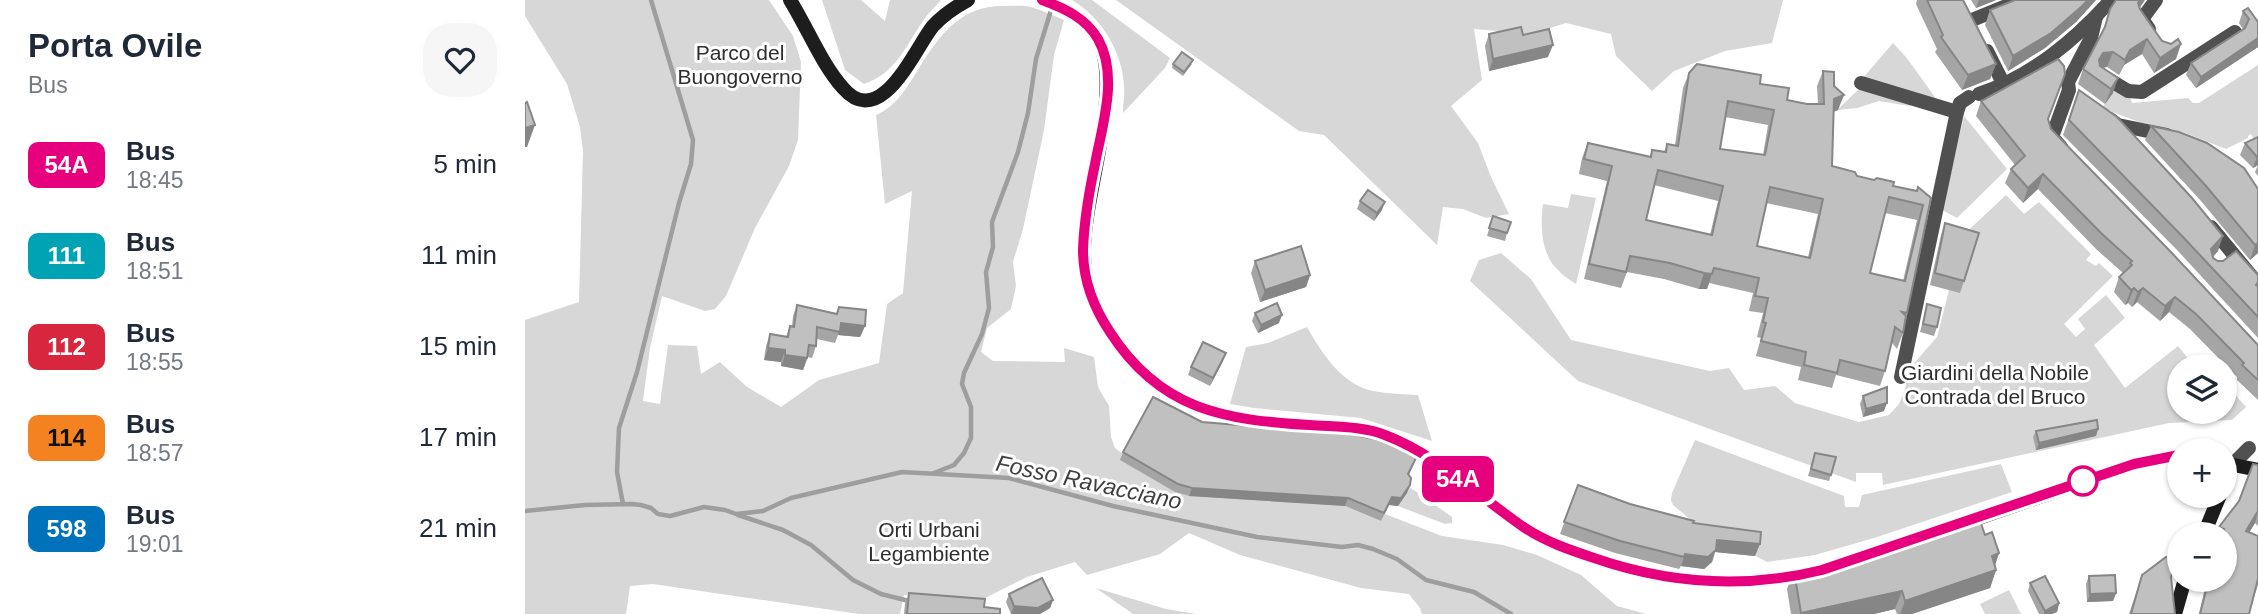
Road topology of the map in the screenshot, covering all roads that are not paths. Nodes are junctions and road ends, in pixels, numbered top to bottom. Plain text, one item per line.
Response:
1 (790, 0) edge
2 (968, 0) edge
3 (1042, 0) edge
4 (2111, 0) edge
5 (2156, 0) edge
6 (2015, 2) edge
7 (2096, 17) junction
8 (2235, 32) edge
9 (2157, 40) edge
10 (2103, 76) edge
11 (1861, 83) dead end
12 (2004, 85) junction
13 (2098, 111) edge
14 (1957, 112) junction
15 (2118, 125) junction
16 (2185, 140) edge
17 (2135, 144) edge
18 (2070, 156) edge
19 (2202, 216) edge
20 (2258, 284) edge
21 (1901, 377) dead end
22 (2253, 445) edge
23 (2167, 457) edge
24 (2237, 457) edge
25 (2237, 466) edge
26 (2258, 470) edge
27 (1949, 528) edge
28 (1822, 570) edge
29 (2181, 592) edge
30 (2175, 614) edge

1 - 2 street
3 - 28 street
4 - 7 street
5 - 9 street
6 - 12 street
7 - 12 street
7 - 18 street
8 - 10 street
11 - 14 street
12 - 14 street
13 - 15 street
14 - 21 street
15 - 16 street
15 - 17 street
19 - 20 street
22 - 24 street
23 - 27 street
25 - 26 street
29 - 30 street

